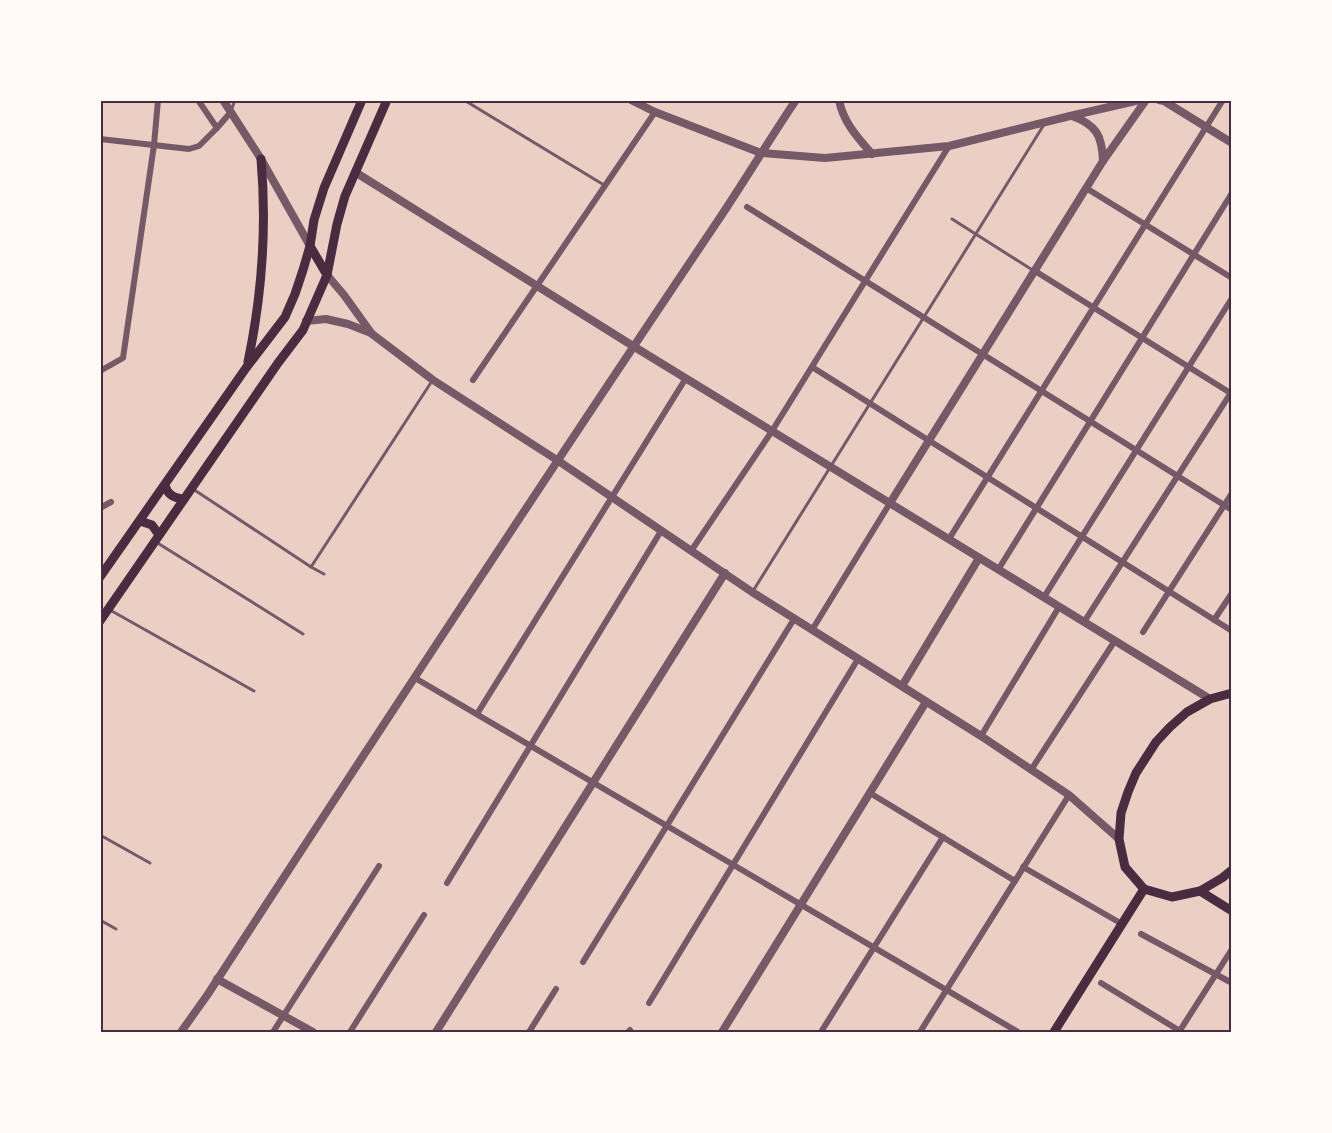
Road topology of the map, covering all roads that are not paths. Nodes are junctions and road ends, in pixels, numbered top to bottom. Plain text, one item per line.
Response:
1 (158, 100) edge
2 (198, 100) edge
3 (223, 100) edge
4 (235, 100) edge
5 (362, 100) edge
6 (387, 100) edge
7 (464, 100) edge
8 (631, 100) edge
9 (796, 100) edge
10 (839, 100) edge
11 (1140, 100) edge
12 (1146, 100) edge
13 (1160, 100) edge
14 (1223, 100) edge
15 (655, 112) junction
16 (230, 113) junction
17 (1070, 116) junction
18 (1046, 122) junction
19 (217, 128) junction
20 (1207, 128) junction
21 (100, 139) edge
22 (1232, 143) edge
23 (154, 145) junction
24 (949, 146) junction
25 (760, 153) junction
26 (872, 154) junction
27 (261, 159) junction
28 (1103, 161) junction
29 (355, 172) junction
30 (605, 186) junction
31 (1086, 188) junction
32 (1232, 193) edge
33 (747, 207) dead end
34 (952, 219) dead end
35 (1146, 225) junction
36 (976, 234) junction
37 (310, 246) junction
38 (1194, 254) junction
39 (1035, 271) junction
40 (327, 275) junction
41 (1232, 278) edge
42 (865, 281) junction
43 (537, 285) junction
44 (1232, 298) edge
45 (1094, 308) junction
46 (924, 318) junction
47 (306, 321) junction
48 (372, 334) junction
49 (1142, 338) junction
50 (633, 346) junction
51 (982, 355) junction
52 (812, 367) junction
53 (1188, 367) junction
54 (246, 368) junction
55 (100, 371) edge
56 (686, 378) junction
57 (433, 380) junction
58 (473, 380) dead end
59 (1041, 392) junction
60 (1231, 393) edge
61 (871, 403) junction
62 (1090, 422) junction
63 (772, 431) junction
64 (929, 441) junction
65 (1136, 450) junction
66 (557, 460) junction
67 (831, 467) junction
68 (1177, 476) junction
69 (987, 478) junction
70 (165, 486) junction
71 (192, 488) junction
72 (1232, 493) edge
73 (611, 497) junction
74 (184, 499) junction
75 (111, 502) dead end
76 (890, 503) junction
77 (1224, 505) junction
78 (100, 508) edge
79 (1036, 508) junction
80 (1232, 510) edge
81 (140, 521) junction
82 (661, 531) junction
83 (1082, 537) junction
84 (157, 538) junction
85 (949, 539) junction
86 (691, 551) junction
87 (980, 558) junction
88 (1122, 562) junction
89 (311, 567) junction
90 (998, 570) junction
91 (725, 573) junction
92 (324, 574) dead end
93 (100, 577) edge
94 (752, 592) junction
95 (1169, 592) junction
96 (1232, 593) edge
97 (1044, 597) junction
98 (1059, 607) junction
99 (108, 609) junction
100 (794, 619) junction
101 (1214, 620) junction
102 (100, 621) edge
103 (1084, 622) junction
104 (812, 630) junction
105 (1232, 631) edge
106 (1143, 632) dead end
107 (303, 634) dead end
108 (1114, 642) junction
109 (858, 659) junction
110 (415, 678) junction
111 (902, 686) junction
112 (254, 691) dead end
113 (1232, 693) edge
114 (1210, 699) junction
115 (926, 702) junction
116 (477, 714) junction
117 (981, 736) junction
118 (531, 746) junction
119 (1031, 770) junction
120 (593, 783) junction
121 (870, 793) junction
122 (1069, 795) junction
123 (667, 826) junction
124 (100, 835) edge
125 (943, 837) junction
126 (1119, 839) junction
127 (150, 863) dead end
128 (733, 865) junction
129 (379, 866) dead end
130 (1023, 867) junction
131 (1232, 870) edge
132 (1015, 881) junction
133 (447, 883) dead end
134 (1144, 889) junction
135 (1200, 891) junction
136 (801, 905) junction
137 (1232, 911) edge
138 (424, 915) dead end
139 (100, 920) edge
140 (1122, 924) junction
141 (116, 929) dead end
142 (1141, 934) dead end
143 (874, 948) junction
144 (1232, 949) edge
145 (583, 962) dead end
146 (1216, 974) junction
147 (217, 979) junction
148 (1101, 983) dead end
149 (1232, 984) edge
150 (555, 989) dead end
151 (946, 990) junction
152 (649, 1003) dead end
153 (284, 1016) junction
154 (181, 1032) edge
155 (273, 1032) edge
156 (313, 1032) edge
157 (350, 1032) edge
158 (436, 1032) edge
159 (529, 1032) edge
160 (722, 1032) edge
161 (822, 1032) edge
162 (920, 1032) edge
163 (1018, 1032) edge
164 (1054, 1032) edge
165 (1180, 1032) edge

1 - 23 street
2 - 19 street
3 - 16 street
4 - 16 lane
5 - 37 main road
6 - 29 main road
7 - 30 lane
8 - 15 street
9 - 25 street
10 - 26 street
11 - 17 street
12 - 28 street
13 - 20 street
14 - 20 street
15 - 25 street
15 - 30 street
16 - 19 street
16 - 27 street
17 - 18 street
17 - 28 street
18 - 24 street
18 - 36 lane
19 - 23 street
20 - 22 street
20 - 35 street
21 - 23 street
23 - 55 street
24 - 26 street
24 - 42 street
25 - 26 street
25 - 50 street
27 - 37 street
27 - 54 main road
28 - 31 street
29 - 40 main road
29 - 43 street
30 - 43 street
31 - 35 street
31 - 39 street
32 - 38 street
33 - 42 street
34 - 36 lane
35 - 38 street
35 - 45 street
36 - 39 lane
36 - 46 lane
37 - 40 main road
37 - 54 main road
38 - 41 street
38 - 49 street
39 - 45 street
39 - 51 street
40 - 47 main road
40 - 48 street
42 - 46 street
42 - 52 street
43 - 50 street
43 - 58 street
44 - 53 street
45 - 49 street
45 - 59 street
46 - 51 street
46 - 61 lane
47 - 48 street
47 - 71 main road
48 - 57 street
49 - 53 street
49 - 62 street
50 - 56 street
50 - 66 street
51 - 59 street
51 - 64 street
52 - 61 street
52 - 63 street
53 - 60 street
53 - 65 street
54 - 70 main road
56 - 63 street
56 - 73 street
57 - 66 street
57 - 89 lane
59 - 62 street
59 - 69 street
60 - 68 street
61 - 64 street
61 - 67 lane
62 - 65 street
62 - 79 street
63 - 67 street
63 - 86 street
64 - 69 street
64 - 76 street
65 - 68 street
65 - 83 street
66 - 73 street
66 - 110 street
67 - 76 street
67 - 94 lane
68 - 77 street
68 - 88 street
69 - 79 street
69 - 85 street
70 - 74 main road
70 - 81 main road
71 - 74 main road
71 - 89 lane
72 - 77 street
73 - 82 street
73 - 116 street
74 - 84 main road
75 - 78 street
76 - 85 street
76 - 104 street
77 - 80 street
77 - 95 street
79 - 83 street
79 - 90 street
81 - 84 main road
81 - 93 main road
82 - 86 street
82 - 118 street
83 - 88 street
83 - 97 street
84 - 99 main road
84 - 107 lane
85 - 87 street
86 - 91 street
87 - 90 street
87 - 111 street
88 - 95 street
88 - 103 street
89 - 92 lane
90 - 97 street
91 - 94 street
91 - 120 street
94 - 100 street
95 - 101 street
95 - 106 street
96 - 101 street
97 - 98 street
98 - 103 street
98 - 117 street
99 - 102 main road
99 - 112 lane
100 - 104 street
100 - 123 street
101 - 105 street
103 - 108 street
104 - 109 street
108 - 114 street
108 - 119 street
109 - 111 street
109 - 128 street
110 - 116 street
110 - 147 street
111 - 115 street
113 - 114 main road
114 - 126 main road
115 - 117 street
115 - 121 street
116 - 118 street
117 - 119 street
118 - 120 street
118 - 133 street
119 - 122 street
120 - 123 street
120 - 158 street
121 - 125 street
121 - 136 street
122 - 126 street
122 - 130 street
123 - 128 street
123 - 145 street
124 - 127 lane
125 - 132 street
125 - 143 street
126 - 134 main road
128 - 136 street
128 - 152 street
129 - 153 street
130 - 132 street
130 - 140 street
131 - 135 main road
132 - 151 street
134 - 135 main road
134 - 140 main road
135 - 137 main road
136 - 143 street
136 - 160 street
138 - 157 street
139 - 141 lane
140 - 164 main road
142 - 146 street
143 - 151 street
143 - 161 street
144 - 146 street
146 - 149 street
146 - 165 street
147 - 153 street
147 - 154 street
148 - 165 street
150 - 159 street
151 - 162 street
151 - 163 street
153 - 155 street
153 - 156 street

